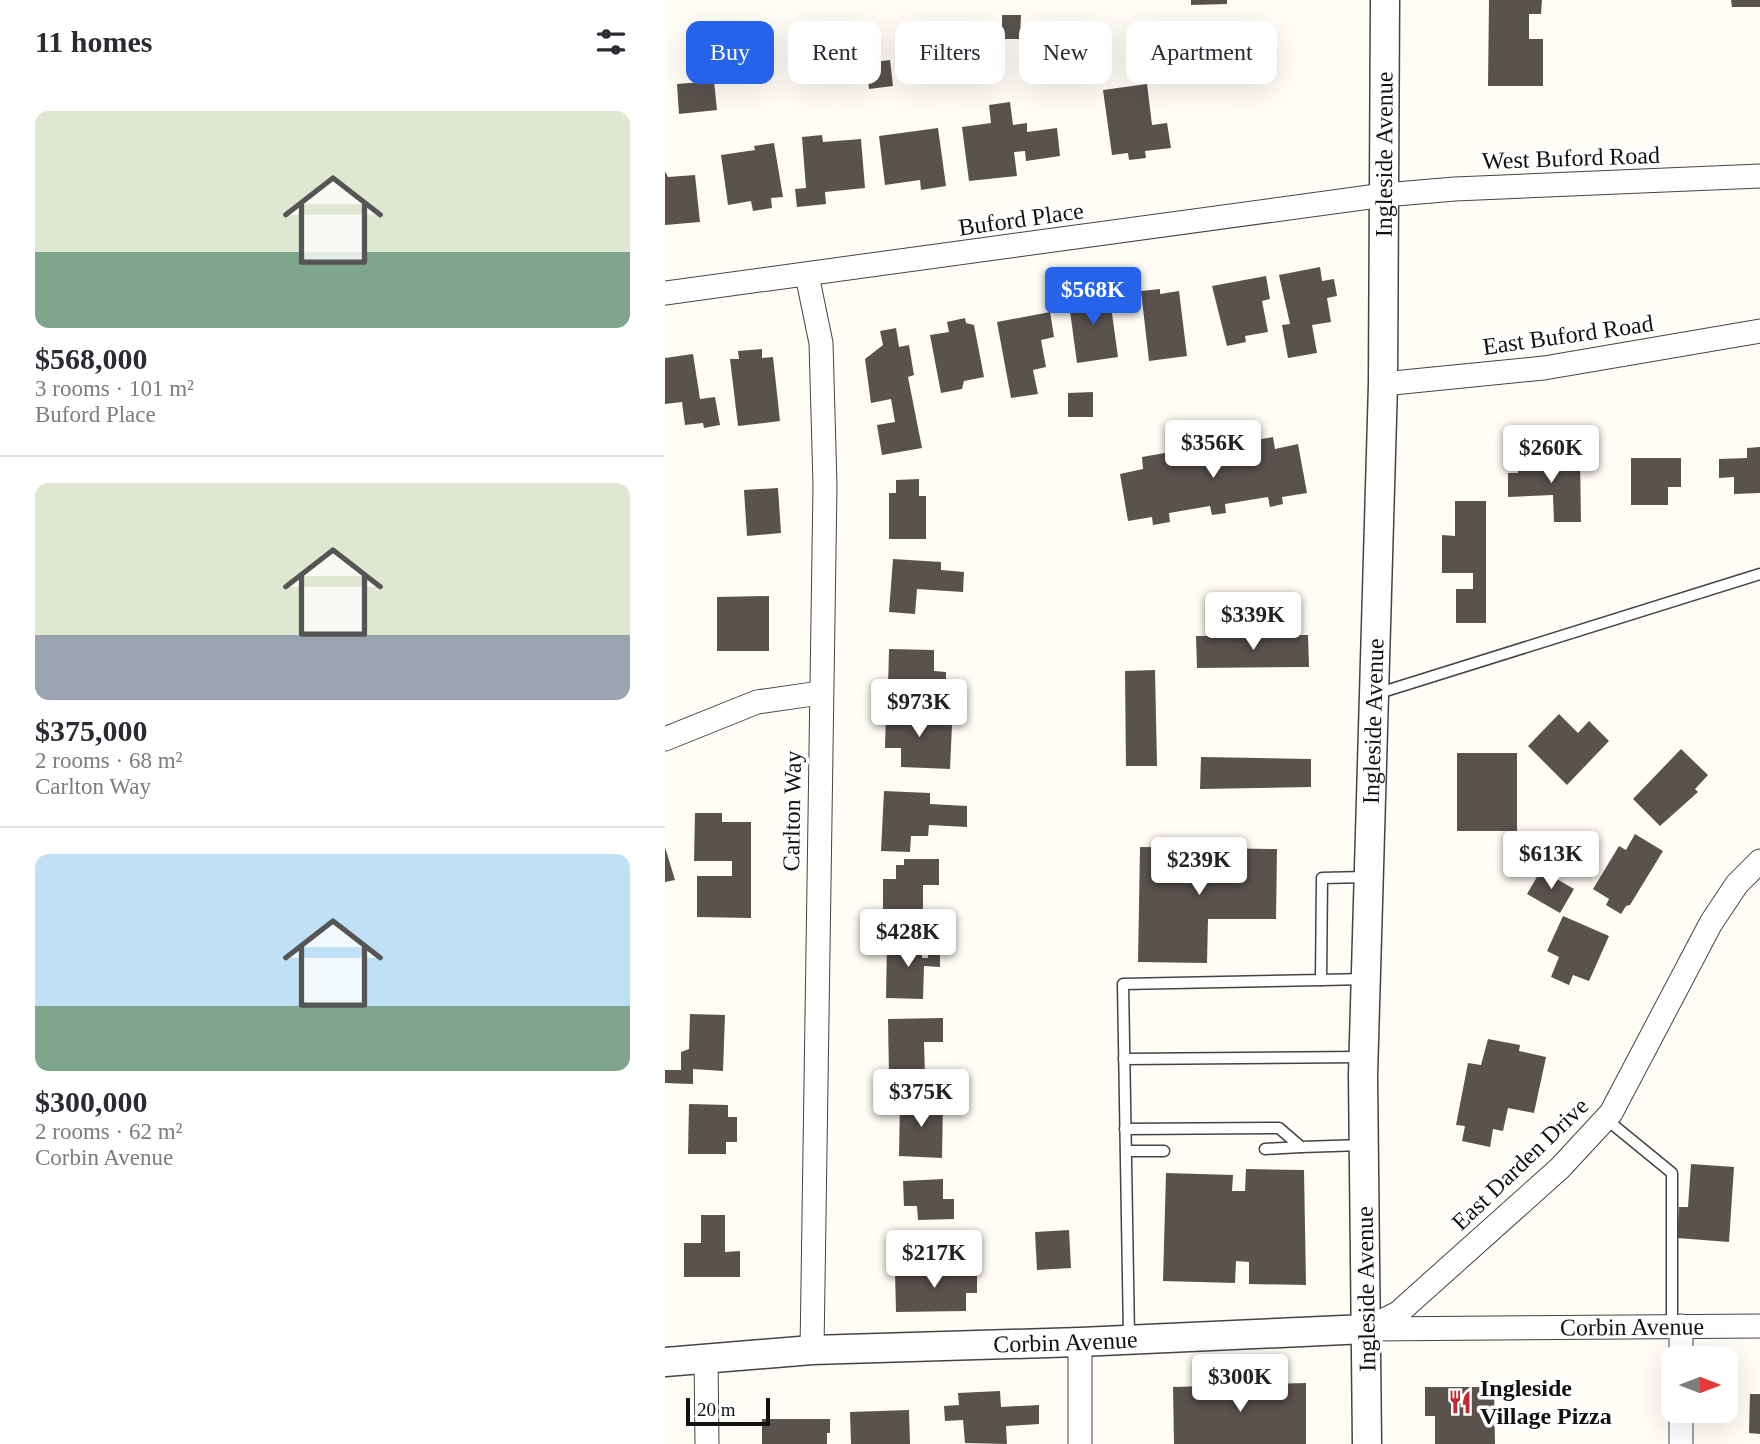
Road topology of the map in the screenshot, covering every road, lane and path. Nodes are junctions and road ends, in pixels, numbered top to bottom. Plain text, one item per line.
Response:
1 (1385, 0) edge
2 (1760, 176) edge
3 (1384, 195) junction
4 (807, 275) junction
5 (665, 293) edge
6 (1760, 331) edge
7 (1383, 384) junction
8 (1760, 574) edge
9 (820, 693) junction
10 (1374, 695) junction
11 (665, 739) edge
12 (1760, 861) edge
13 (1368, 877) junction
14 (1366, 979) junction
15 (1321, 980) junction
16 (1363, 1057) junction
17 (1124, 1059) junction
18 (1606, 1119) junction
19 (1125, 1129) junction
20 (1364, 1146) junction
21 (1301, 1147) junction
22 (1265, 1149) dead end
23 (1126, 1151) junction
24 (1164, 1151) dead end
25 (1676, 1325) junction
26 (1760, 1325) edge
27 (1366, 1329) junction
28 (1129, 1340) junction
29 (1080, 1342) junction
30 (1679, 1346) edge
31 (812, 1350) junction
32 (706, 1359) junction
33 (665, 1362) edge
34 (1681, 1423) edge
35 (707, 1444) edge
36 (1080, 1444) edge
37 (1367, 1444) edge
38 (1681, 1444) edge

1 - 3 street, Ingleside Avenue
2 - 3 street, West Buford Road
3 - 4 street, Buford Place
3 - 7 street, Ingleside Avenue
4 - 5 street, Buford Place
4 - 9 street, Carlton Way
6 - 7 street, East Buford Road
7 - 10 street, Ingleside Avenue
8 - 10 lane
9 - 11 street
9 - 31 street, Carlton Way
10 - 13 street, Ingleside Avenue
12 - 18 street, East Darden Drive
13 - 14 street, Ingleside Avenue
13 - 15 lane
14 - 15 lane
14 - 16 street, Ingleside Avenue
15 - 17 lane
16 - 17 lane
16 - 20 street, Ingleside Avenue
17 - 19 lane
18 - 25 lane
18 - 27 street, East Darden Drive
19 - 21 lane
19 - 23 lane
20 - 21 lane
20 - 27 street, Ingleside Avenue
21 - 22 lane
23 - 24 lane
23 - 28 lane
25 - 26 street, Corbin Avenue
25 - 27 street, Corbin Avenue
25 - 30 street
27 - 28 street, Corbin Avenue
27 - 37 street, Ingleside Avenue
28 - 29 street, Corbin Avenue
29 - 31 street, Corbin Avenue
29 - 36 street
31 - 32 street, Corbin Avenue
32 - 33 street, Corbin Avenue
32 - 35 street
34 - 38 street

